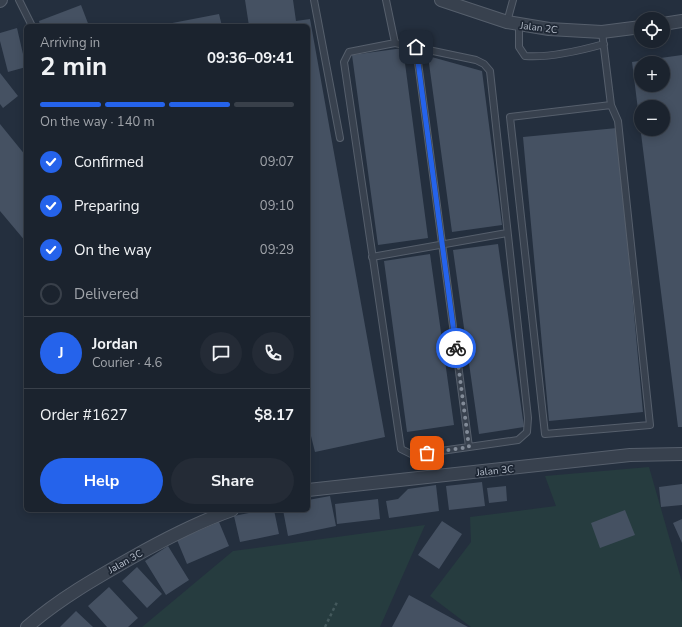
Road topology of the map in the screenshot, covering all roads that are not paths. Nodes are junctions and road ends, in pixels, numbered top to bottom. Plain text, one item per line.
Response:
1 (19, 0) edge
2 (314, 0) edge
3 (386, 0) edge
4 (441, 0) edge
5 (513, 0) edge
6 (682, 21) edge
7 (507, 22) junction
8 (670, 23) edge
9 (31, 24) edge
10 (519, 24) junction
11 (634, 28) edge
12 (602, 32) junction
13 (396, 42) junction
14 (604, 44) junction
15 (416, 47) junction
16 (611, 105) junction
17 (340, 138) dead end
18 (507, 233) junction
19 (442, 245) junction
20 (372, 257) junction
21 (469, 447) junction
22 (682, 454) edge
23 (310, 490) edge
24 (227, 512) edge
25 (27, 627) edge

1 - 9 lane
2 - 17 lane
3 - 13 lane
4 - 7 street, Jalan 2C
5 - 7 lane
6 - 8 street
7 - 10 street, Jalan 2C
10 - 12 street, Jalan 2C
10 - 14 lane
11 - 12 street, Jalan 2C
12 - 14 lane
13 - 15 lane
13 - 20 lane
14 - 16 lane
15 - 18 lane
15 - 19 lane
16 - 16 lane
18 - 19 lane
18 - 21 lane
19 - 20 lane
19 - 21 lane
20 - 21 lane
22 - 23 street, Jalan 3C
24 - 25 street, Jalan 3C

